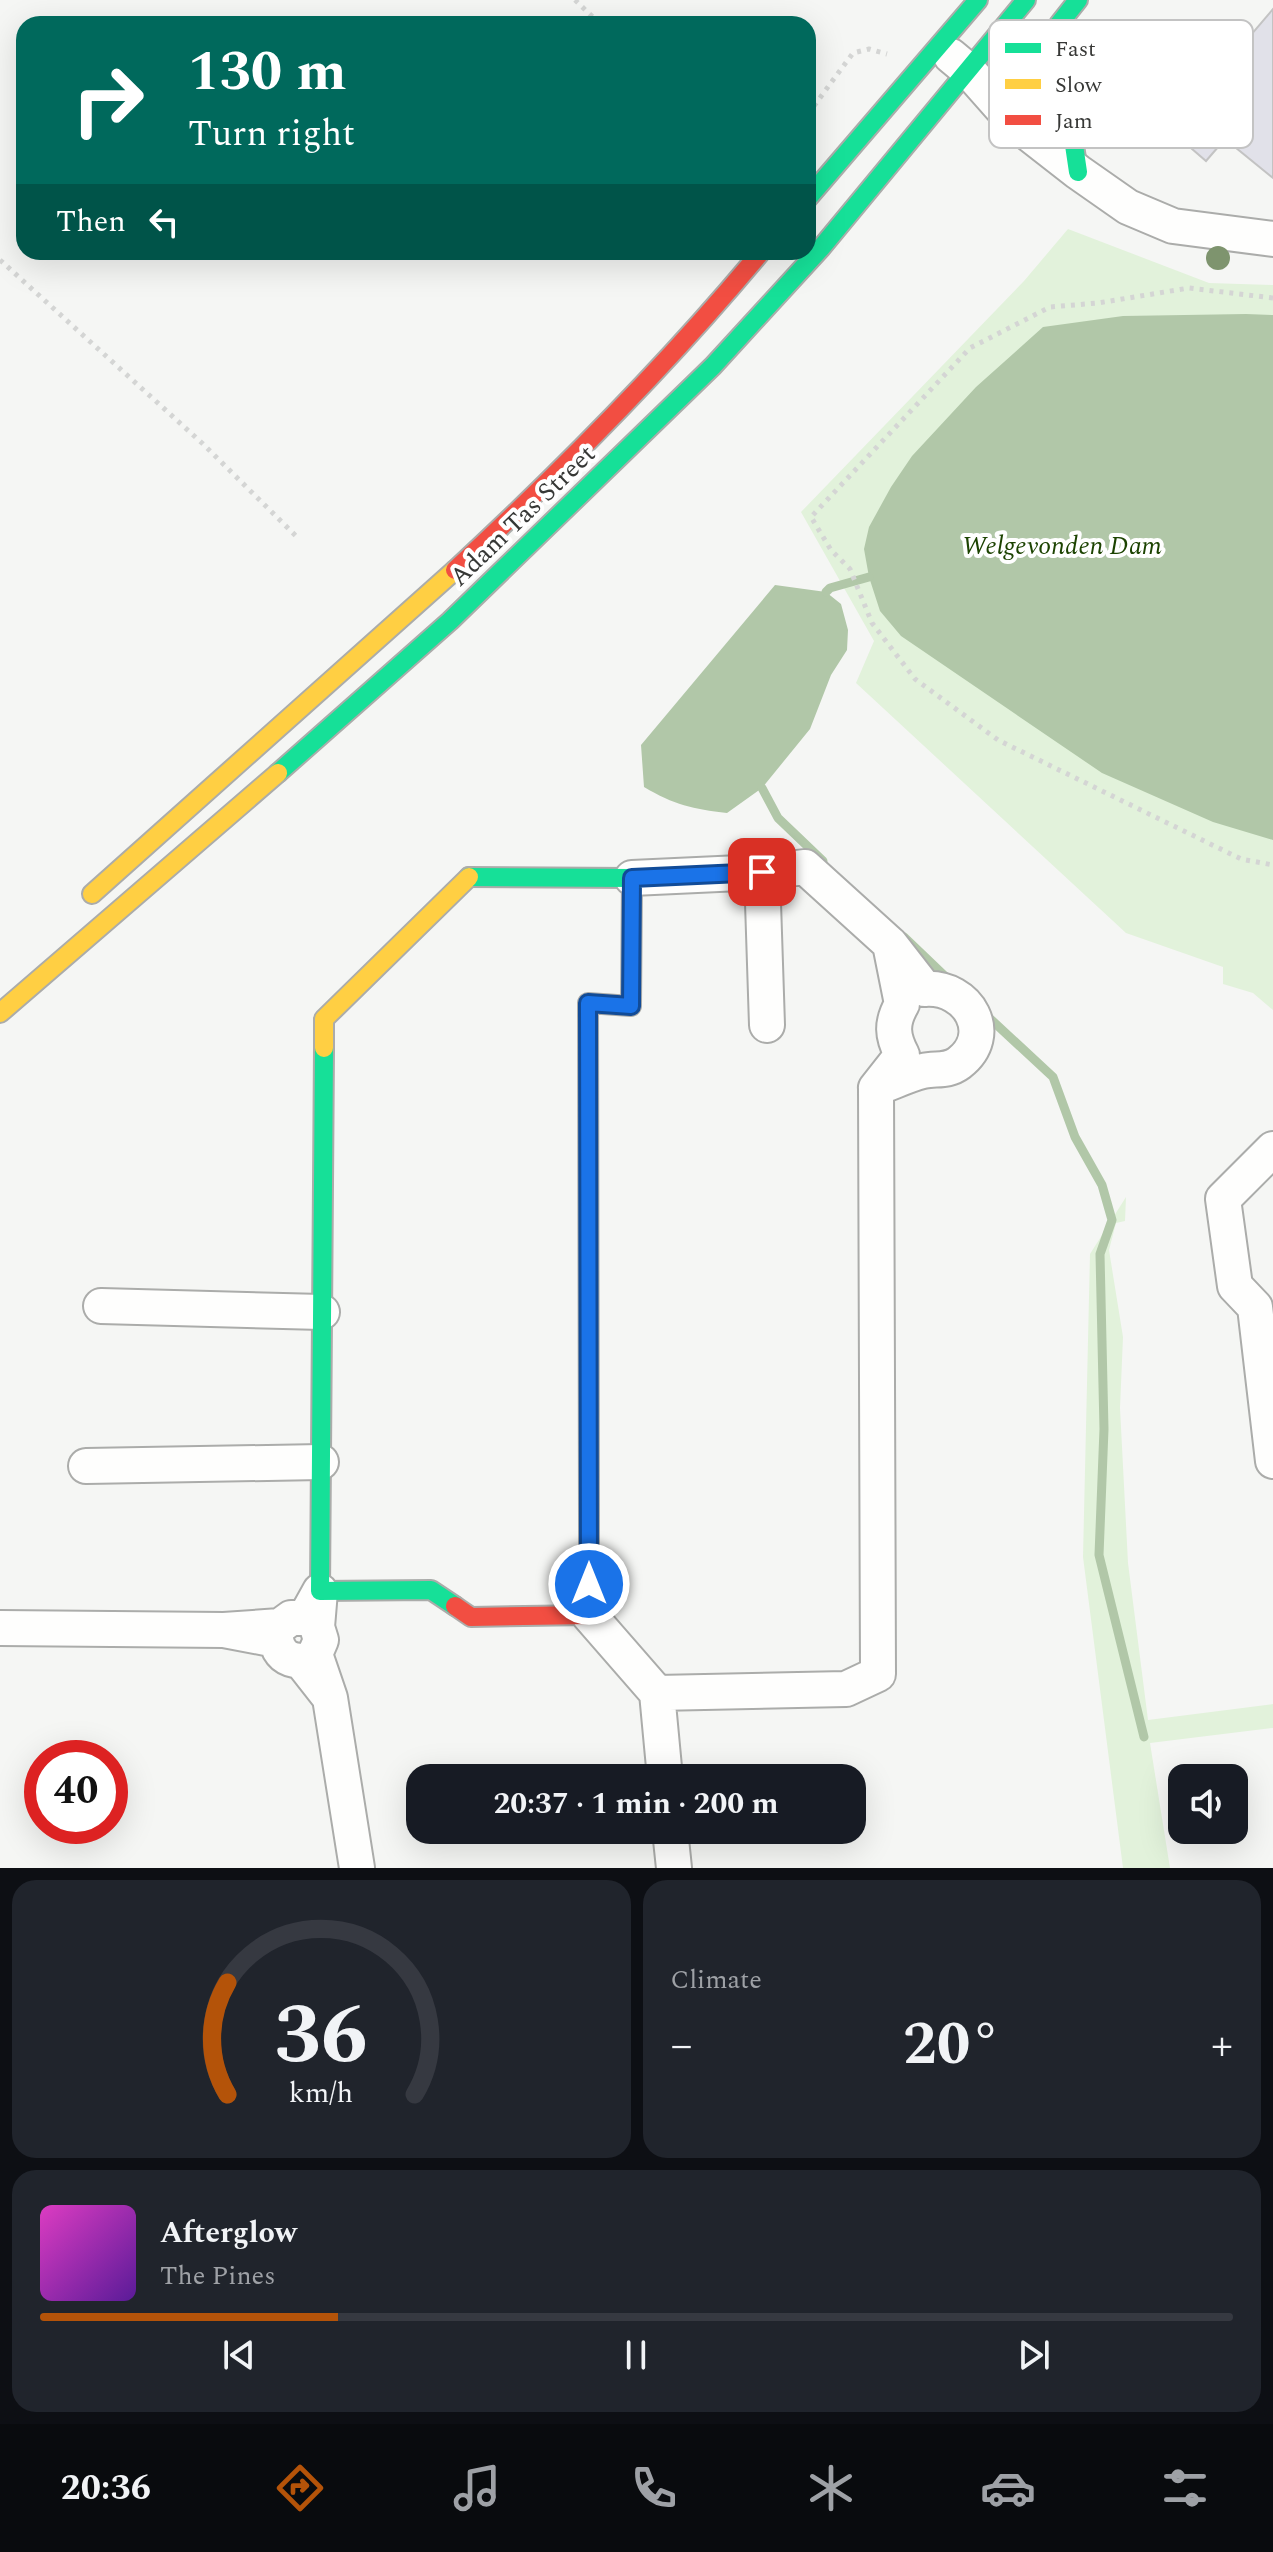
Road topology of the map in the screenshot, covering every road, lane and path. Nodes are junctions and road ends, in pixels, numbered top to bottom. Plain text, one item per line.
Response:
1 (575, 0) edge
2 (978, 0) edge
3 (1026, 0) edge
4 (1078, 0) edge
5 (592, 16) edge
6 (1010, 20) edge
7 (1062, 20) edge
8 (939, 46) junction
9 (989, 46) edge
10 (969, 71) junction
11 (911, 80) junction
12 (989, 94) edge
13 (816, 103) edge
14 (1047, 148) edge
15 (1074, 148) edge
16 (1078, 172) junction
17 (816, 189) edge
18 (1273, 239) edge
19 (816, 253) edge
20 (0, 260) edge
21 (754, 260) edge
22 (810, 260) edge
23 (1273, 298) edge
24 (299, 539) dead end
25 (1273, 865) edge
26 (762, 872) junction
27 (632, 878) junction
28 (82, 903) dead end
29 (890, 944) junction
30 (0, 1013) edge
31 (767, 1025) dead end
32 (876, 1088) junction
33 (1273, 1149) edge
34 (101, 1306) dead end
35 (322, 1312) junction
36 (1272, 1446) edge
37 (321, 1462) junction
38 (86, 1466) dead end
39 (320, 1591) junction
40 (589, 1615) junction
41 (0, 1628) edge
42 (224, 1630) junction
43 (657, 1693) junction
44 (330, 1698) junction
45 (664, 1764) edge
46 (671, 1844) edge
47 (357, 1868) edge
48 (674, 1868) edge

1 - 5 path
2 - 8 main road
3 - 6 main road, Adam Tas Street
4 - 7 main road
8 - 10 street
8 - 11 main road
9 - 10 main road, Adam Tas Street
10 - 12 street
10 - 19 main road, Adam Tas Street
11 - 13 path
11 - 17 main road
14 - 16 street
15 - 16 main road
16 - 18 street
20 - 24 path
21 - 28 main road, Adam Tas Street
22 - 30 main road, Adam Tas Street
23 - 25 path
26 - 27 street
26 - 29 street
26 - 31 street
27 - 35 main road
27 - 40 main road
29 - 32 street
29 - 32 street
32 - 43 street
33 - 36 street
34 - 35 street
35 - 37 main road
37 - 38 street
37 - 39 main road
39 - 40 main road
39 - 42 street
39 - 44 street
40 - 43 street
41 - 42 street
42 - 44 street
43 - 45 street
44 - 47 street
46 - 48 street

